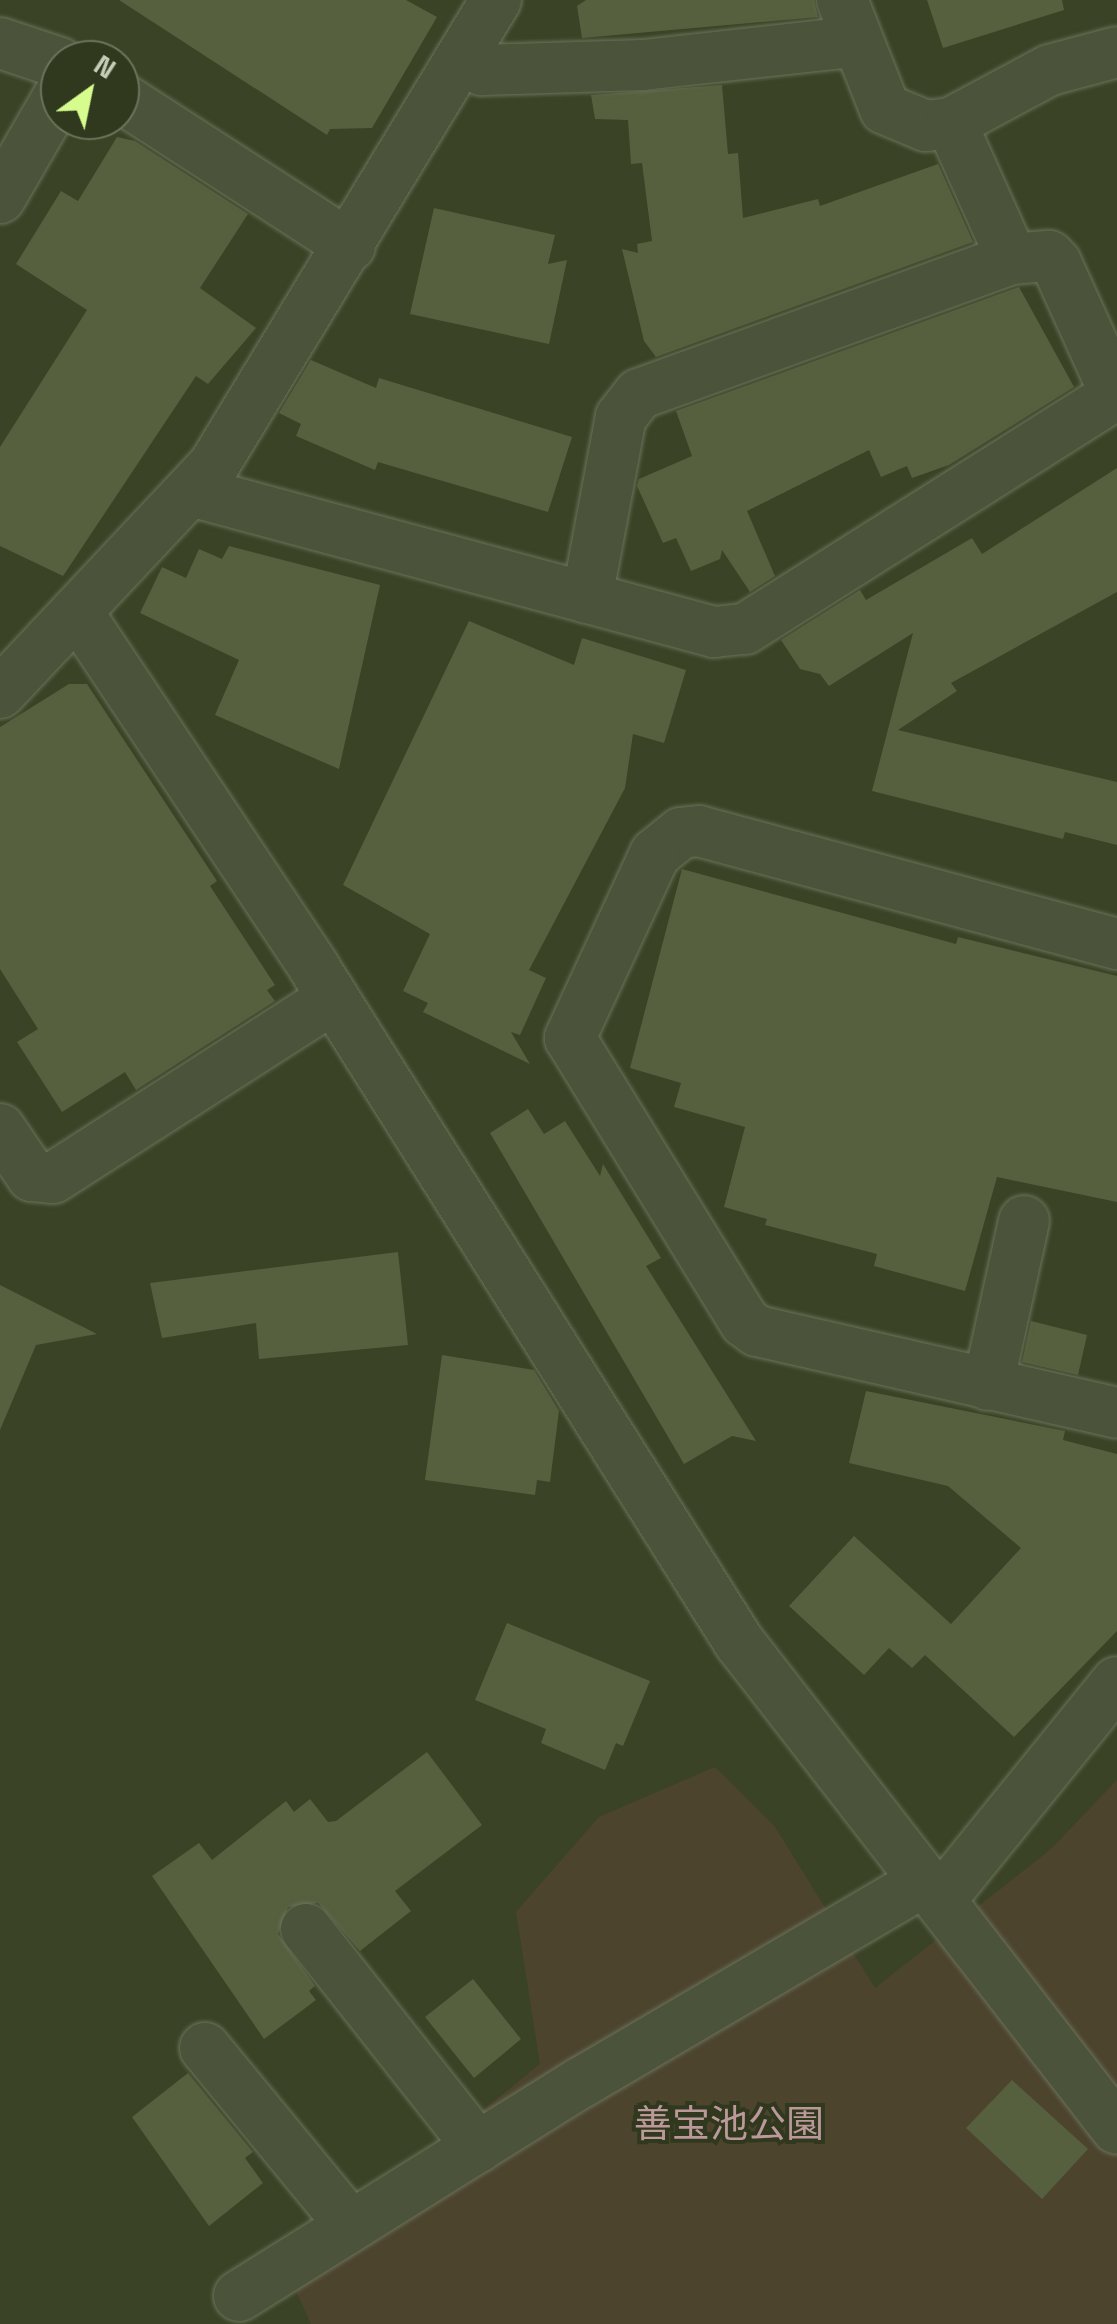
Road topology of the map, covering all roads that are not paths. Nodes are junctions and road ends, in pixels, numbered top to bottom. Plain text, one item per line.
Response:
1 (496, 0) edge
2 (848, 21) edge
3 (0, 43) edge
4 (1117, 52) edge
5 (40, 57) edge
6 (460, 58) junction
7 (140, 110) edge
8 (951, 123) junction
9 (40, 129) edge
10 (0, 198) edge
11 (350, 246) junction
12 (1012, 259) junction
13 (1117, 395) edge
14 (192, 491) junction
15 (588, 598) junction
16 (78, 613) junction
17 (6, 675) edge
18 (1117, 944) edge
19 (332, 998) junction
20 (0, 1129) edge
21 (1024, 1221) dead end
22 (988, 1384) junction
23 (1117, 1412) edge
24 (1117, 1682) edge
25 (933, 1890) junction
26 (306, 1929) dead end
27 (206, 2048) dead end
28 (1117, 2129) edge
29 (478, 2147) junction
30 (351, 2226) junction
31 (239, 2296) dead end

1 - 6 street
2 - 6 street
2 - 8 street
3 - 5 street
4 - 8 street
6 - 11 street
7 - 11 street
8 - 12 street
9 - 10 street
11 - 14 street
12 - 13 street
12 - 15 street
13 - 15 street
14 - 15 street
14 - 16 street
16 - 17 street
16 - 19 street
18 - 22 street
19 - 20 street
19 - 25 street
21 - 22 street
22 - 23 street
24 - 25 street
25 - 28 street
25 - 29 street
26 - 29 street
27 - 30 street
29 - 30 street
30 - 31 street

